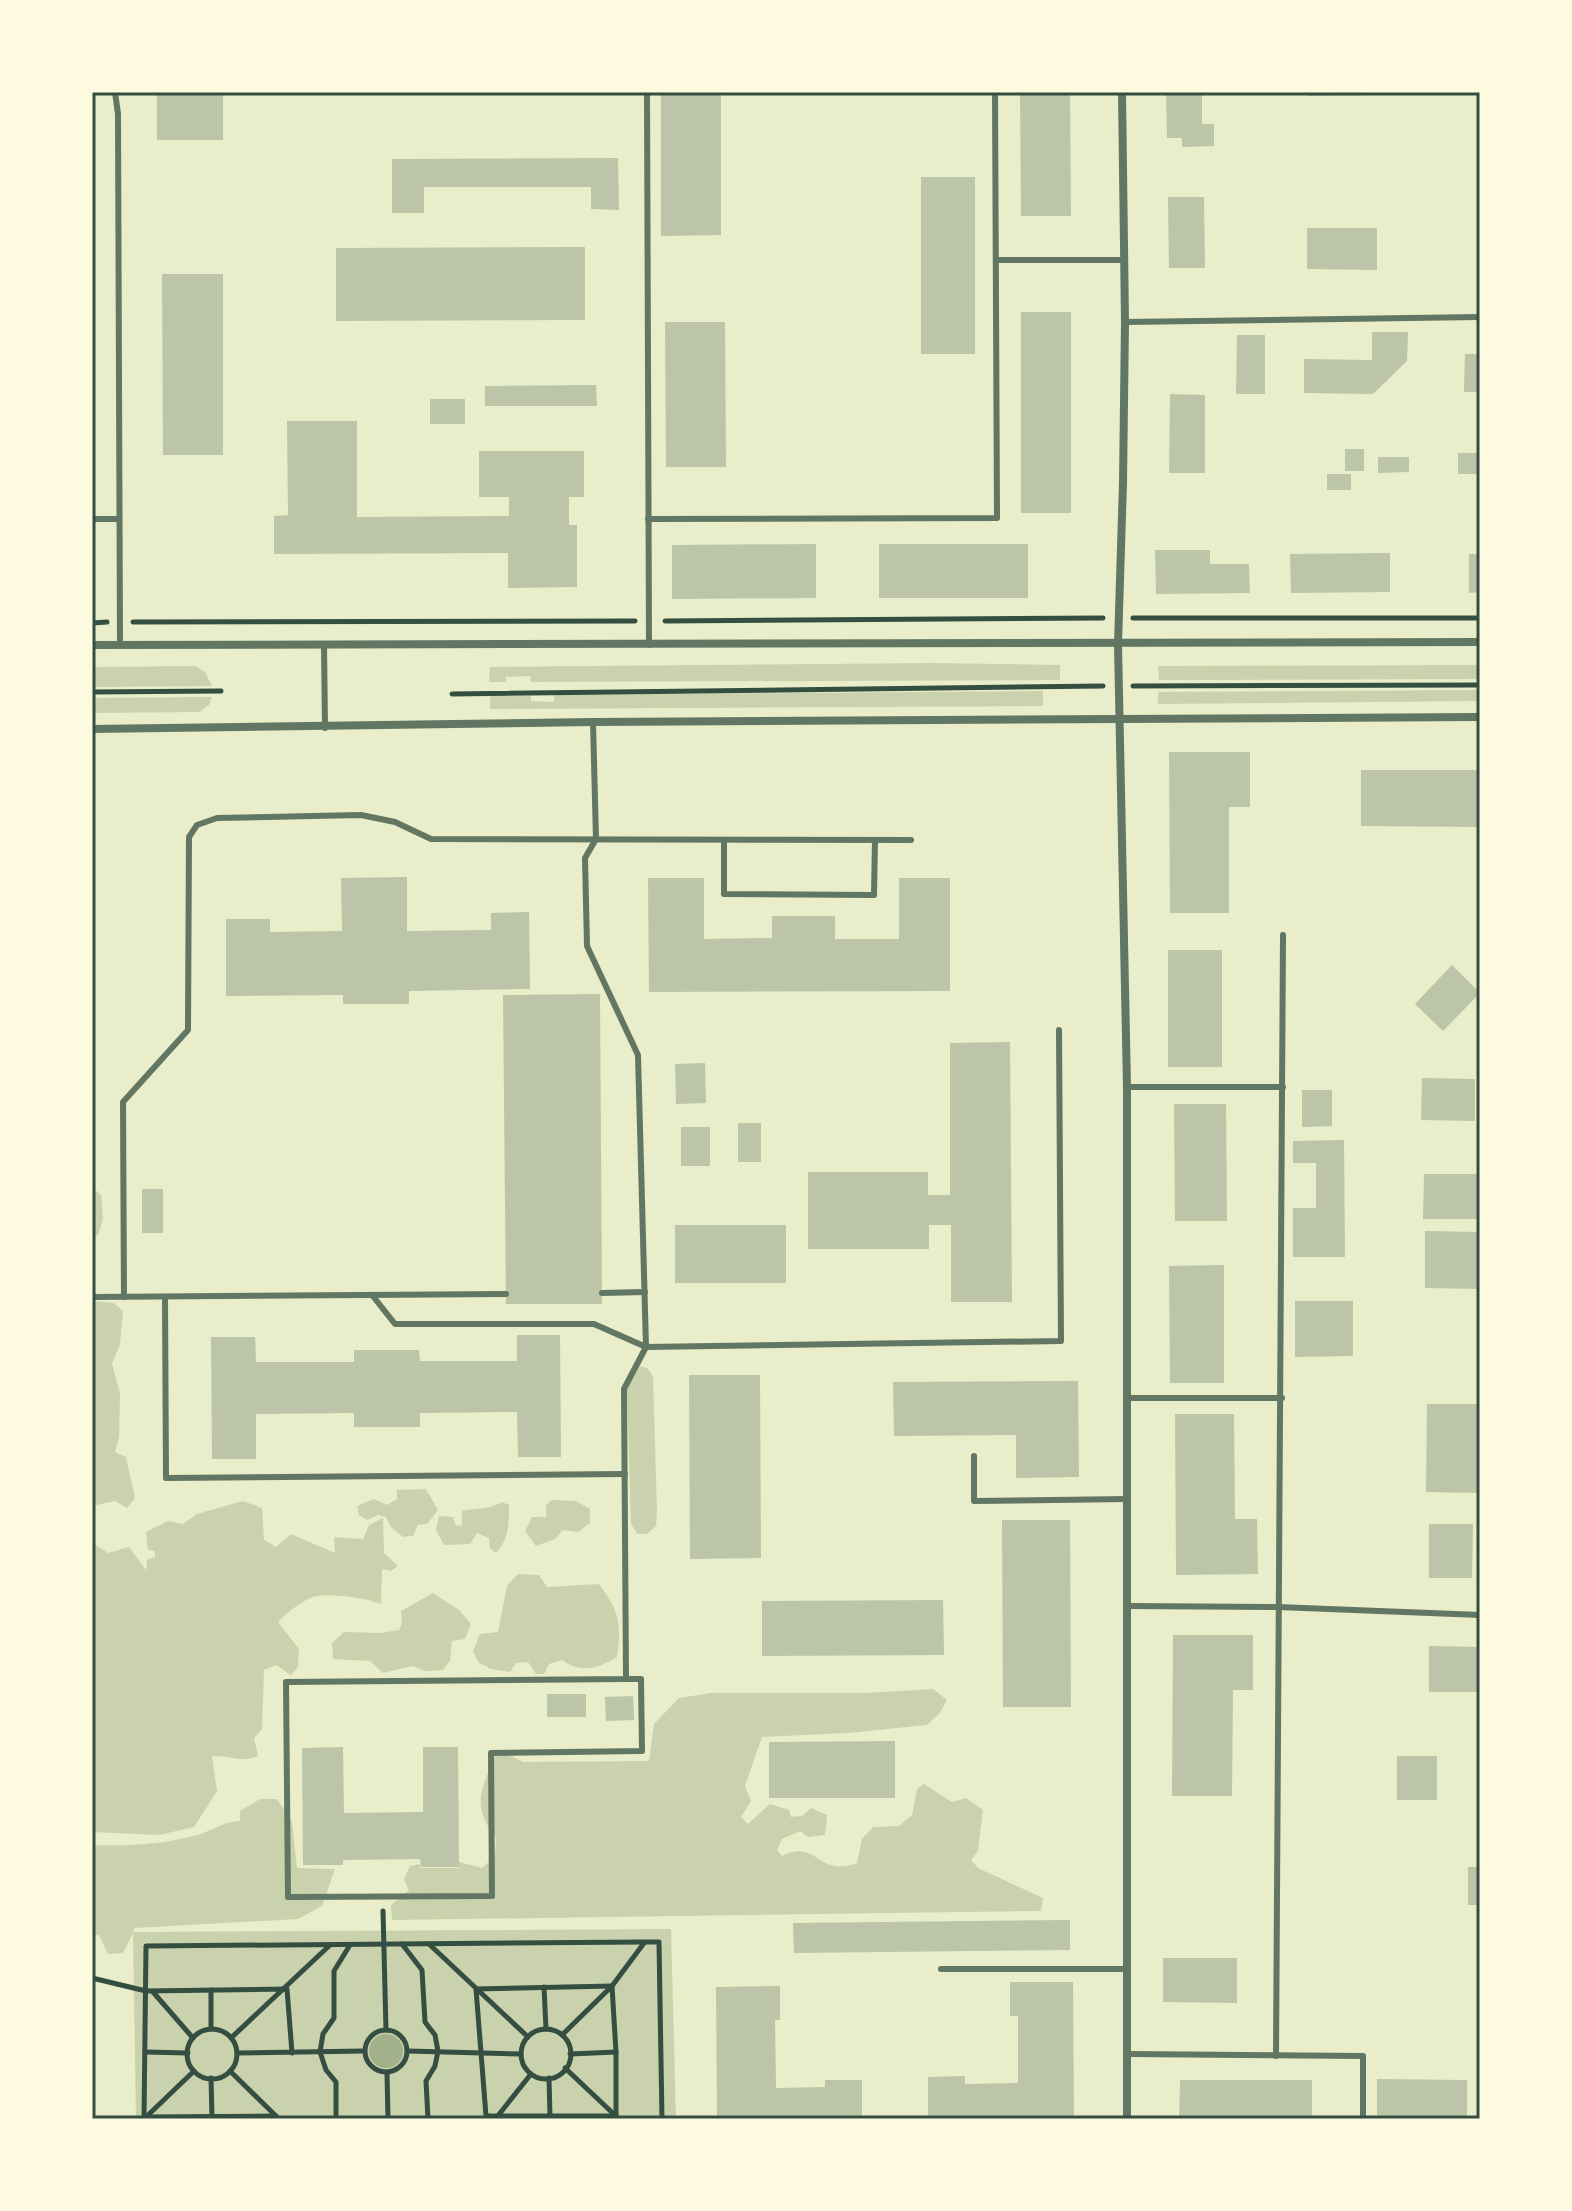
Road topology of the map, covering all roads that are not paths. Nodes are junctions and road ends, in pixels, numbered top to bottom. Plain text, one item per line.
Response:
1 (115, 92) edge
2 (647, 92) edge
3 (995, 92) edge
4 (1122, 92) edge
5 (996, 260) junction
6 (1124, 260) junction
7 (1480, 317) edge
8 (1125, 322) junction
9 (92, 519) edge
10 (119, 519) junction
11 (648, 519) junction
12 (1480, 642) edge
13 (1118, 644) junction
14 (92, 645) edge
15 (120, 645) junction
16 (324, 645) junction
17 (649, 645) junction
18 (1480, 717) edge
19 (1119, 719) junction
20 (593, 722) junction
21 (325, 728) junction
22 (92, 729) edge
23 (596, 839) junction
24 (724, 840) junction
25 (875, 840) junction
26 (911, 840) dead end
27 (1283, 935) dead end
28 (1059, 1030) dead end
29 (1127, 1087) junction
30 (1283, 1087) junction
31 (645, 1292) junction
32 (602, 1293) dead end
33 (506, 1294) dead end
34 (372, 1295) junction
35 (92, 1297) edge
36 (124, 1297) junction
37 (165, 1297) junction
38 (646, 1347) junction
39 (1126, 1398) junction
40 (1282, 1398) junction
41 (974, 1456) dead end
42 (625, 1474) junction
43 (1128, 1499) junction
44 (1127, 1606) junction
45 (1278, 1607) junction
46 (1480, 1615) edge
47 (626, 1679) junction
48 (941, 1969) dead end
49 (1128, 1969) junction
50 (1128, 2054) junction
51 (1276, 2056) junction
52 (1127, 2119) edge
53 (1363, 2119) edge

1 - 10 lane
2 - 11 lane
3 - 5 lane
4 - 6 street
5 - 6 lane
5 - 11 lane
6 - 8 street
7 - 8 lane
8 - 13 street
9 - 10 lane
10 - 15 lane
11 - 17 lane
12 - 13 street
13 - 17 street
13 - 19 street
14 - 15 street
15 - 16 street
16 - 17 street
16 - 21 lane
18 - 19 street
19 - 20 street
19 - 29 street
20 - 21 street
20 - 23 lane
21 - 22 street
23 - 24 lane
23 - 31 lane
23 - 36 lane
24 - 25 lane
24 - 25 lane
25 - 26 lane
27 - 30 lane
28 - 38 lane
29 - 30 lane
29 - 39 street
30 - 40 lane
31 - 32 lane
31 - 38 lane
33 - 34 lane
34 - 37 lane
34 - 38 lane
35 - 36 lane
36 - 37 lane
37 - 42 lane
38 - 42 lane
39 - 40 lane
39 - 43 street
40 - 45 lane
41 - 43 lane
42 - 47 lane
43 - 44 street
44 - 45 lane
44 - 49 street
45 - 46 lane
45 - 51 lane
47 - 47 lane
48 - 49 lane
49 - 50 street
50 - 51 lane
50 - 52 street
51 - 53 lane

